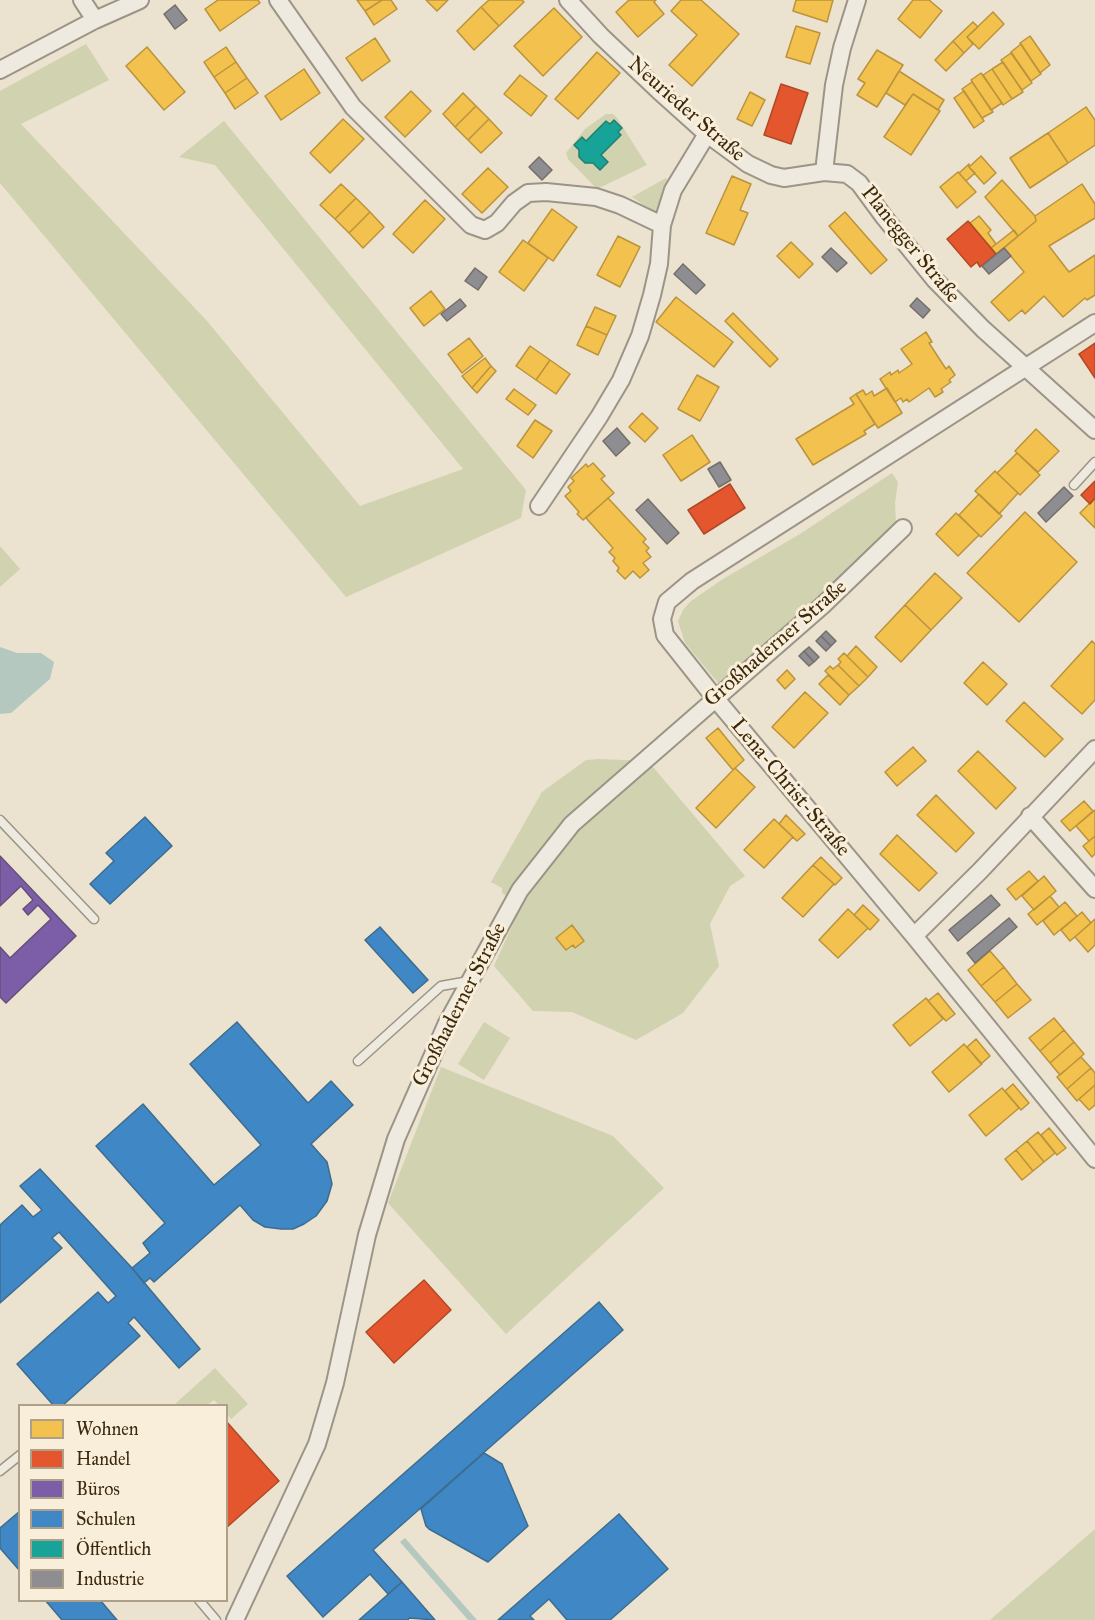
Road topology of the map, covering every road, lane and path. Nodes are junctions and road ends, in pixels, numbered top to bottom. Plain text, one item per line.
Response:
1 (82, 0) edge
2 (140, 0) edge
3 (278, 0) edge
4 (568, 0) edge
5 (857, 0) edge
6 (95, 20) junction
7 (0, 70) edge
8 (707, 134) junction
9 (824, 172) junction
10 (662, 225) junction
11 (1095, 323) edge
12 (1026, 368) junction
13 (1094, 428) edge
14 (1095, 462) edge
15 (1074, 485) dead end
16 (539, 506) dead end
17 (903, 528) dead end
18 (715, 698) junction
19 (1095, 749) edge
20 (1030, 816) junction
21 (0, 820) edge
22 (1095, 889) edge
23 (94, 919) dead end
24 (914, 936) junction
25 (469, 981) junction
26 (358, 1061) dead end
27 (1093, 1153) edge
28 (18, 1457) edge
29 (0, 1471) edge
30 (201, 1602) edge
31 (216, 1620) edge
32 (235, 1620) edge

1 - 6 street
2 - 6 street
3 - 10 street
4 - 8 street, Neurieder Straße
5 - 9 street
6 - 7 street
8 - 9 street, Neurieder Straße
8 - 10 street
9 - 12 street, Planegger Straße
10 - 16 street
11 - 12 street
12 - 13 street, Planegger Straße
12 - 18 street, Lena-Christ-Straße
14 - 15 lane
17 - 18 street, Großhaderner Straße
18 - 24 street, Lena-Christ-Straße
18 - 25 street, Großhaderner Straße
19 - 20 street
20 - 22 street
20 - 24 street
21 - 23 lane
24 - 27 street, Lena-Christ-Straße
25 - 26 lane
25 - 32 street, Großhaderner Straße
28 - 29 lane
30 - 31 lane

